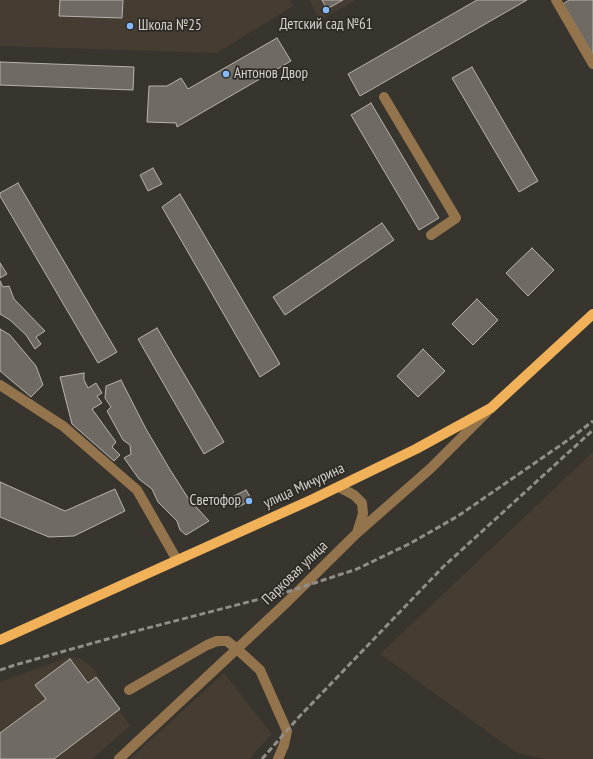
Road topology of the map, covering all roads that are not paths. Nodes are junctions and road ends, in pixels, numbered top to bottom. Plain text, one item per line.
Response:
1 (556, 0) edge
2 (593, 64) edge
3 (384, 98) dead end
4 (431, 235) dead end
5 (593, 314) edge
6 (0, 385) edge
7 (491, 408) junction
8 (339, 487) junction
9 (357, 533) junction
10 (177, 560) junction
11 (0, 640) edge
12 (237, 649) junction
13 (129, 690) dead end
14 (119, 759) edge
15 (278, 759) edge

1 - 2 street
3 - 4 street
5 - 7 main road, улица Мичурина
6 - 10 street
7 - 8 main road, улица Мичурина
7 - 9 street, Парковая улица
8 - 9 street
8 - 10 main road, улица Мичурина
9 - 12 street, Парковая улица
10 - 11 main road, улица Мичурина
12 - 13 street
12 - 14 street, Парковая улица
12 - 15 street

